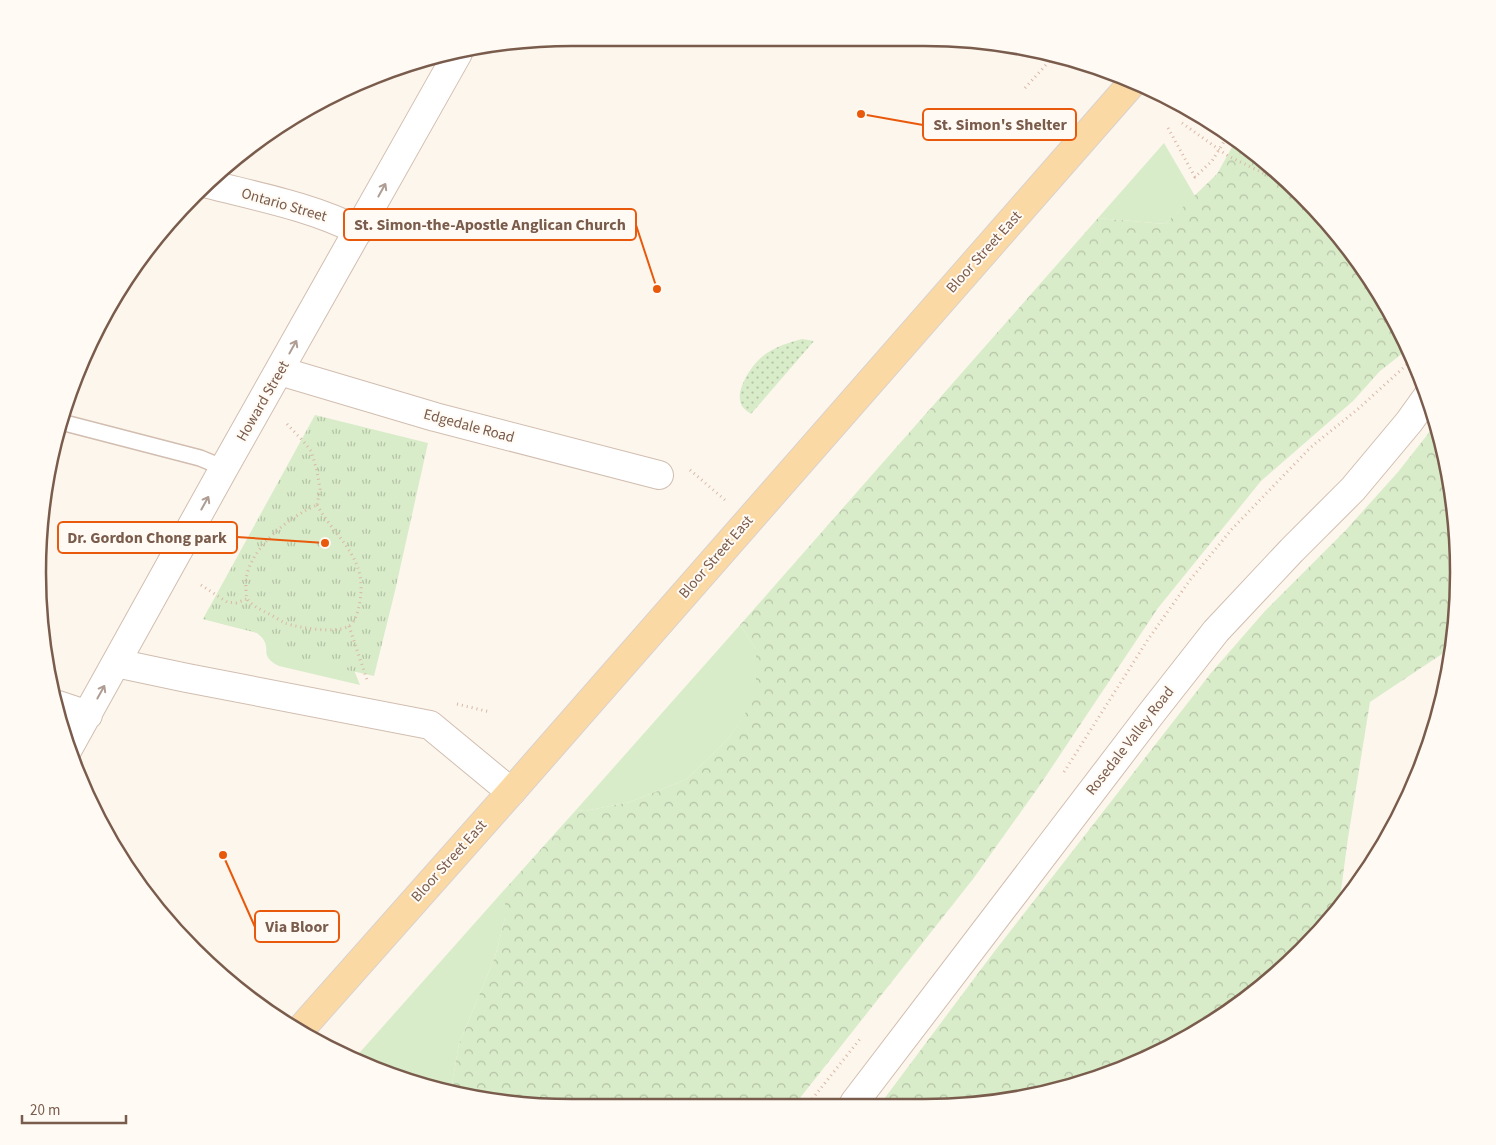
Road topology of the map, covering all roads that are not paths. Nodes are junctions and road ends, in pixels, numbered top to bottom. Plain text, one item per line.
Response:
1 (454, 60) edge
2 (1128, 88) edge
3 (216, 186) edge
4 (359, 230) junction
5 (280, 371) junction
6 (1422, 404) edge
7 (68, 424) edge
8 (224, 468) junction
9 (659, 475) dead end
10 (116, 663) junction
11 (63, 707) edge
12 (88, 715) junction
13 (73, 740) edge
14 (511, 792) junction
15 (304, 1025) edge
16 (857, 1099) edge

4 -> 1 street, Howard Street
2 - 14 main road, Bloor Street East
3 - 4 street, Ontario Street
5 -> 4 street, Howard Street
5 - 8 street, Howard Street
5 - 9 street, Edgedale Road
6 - 16 street, Rosedale Valley Road
7 - 8 lane
10 -> 8 street, Howard Street
12 -> 10 street, Howard Street
10 - 14 street
11 - 12 street
12 - 13 street, Howard Street
14 - 15 main road, Bloor Street East

